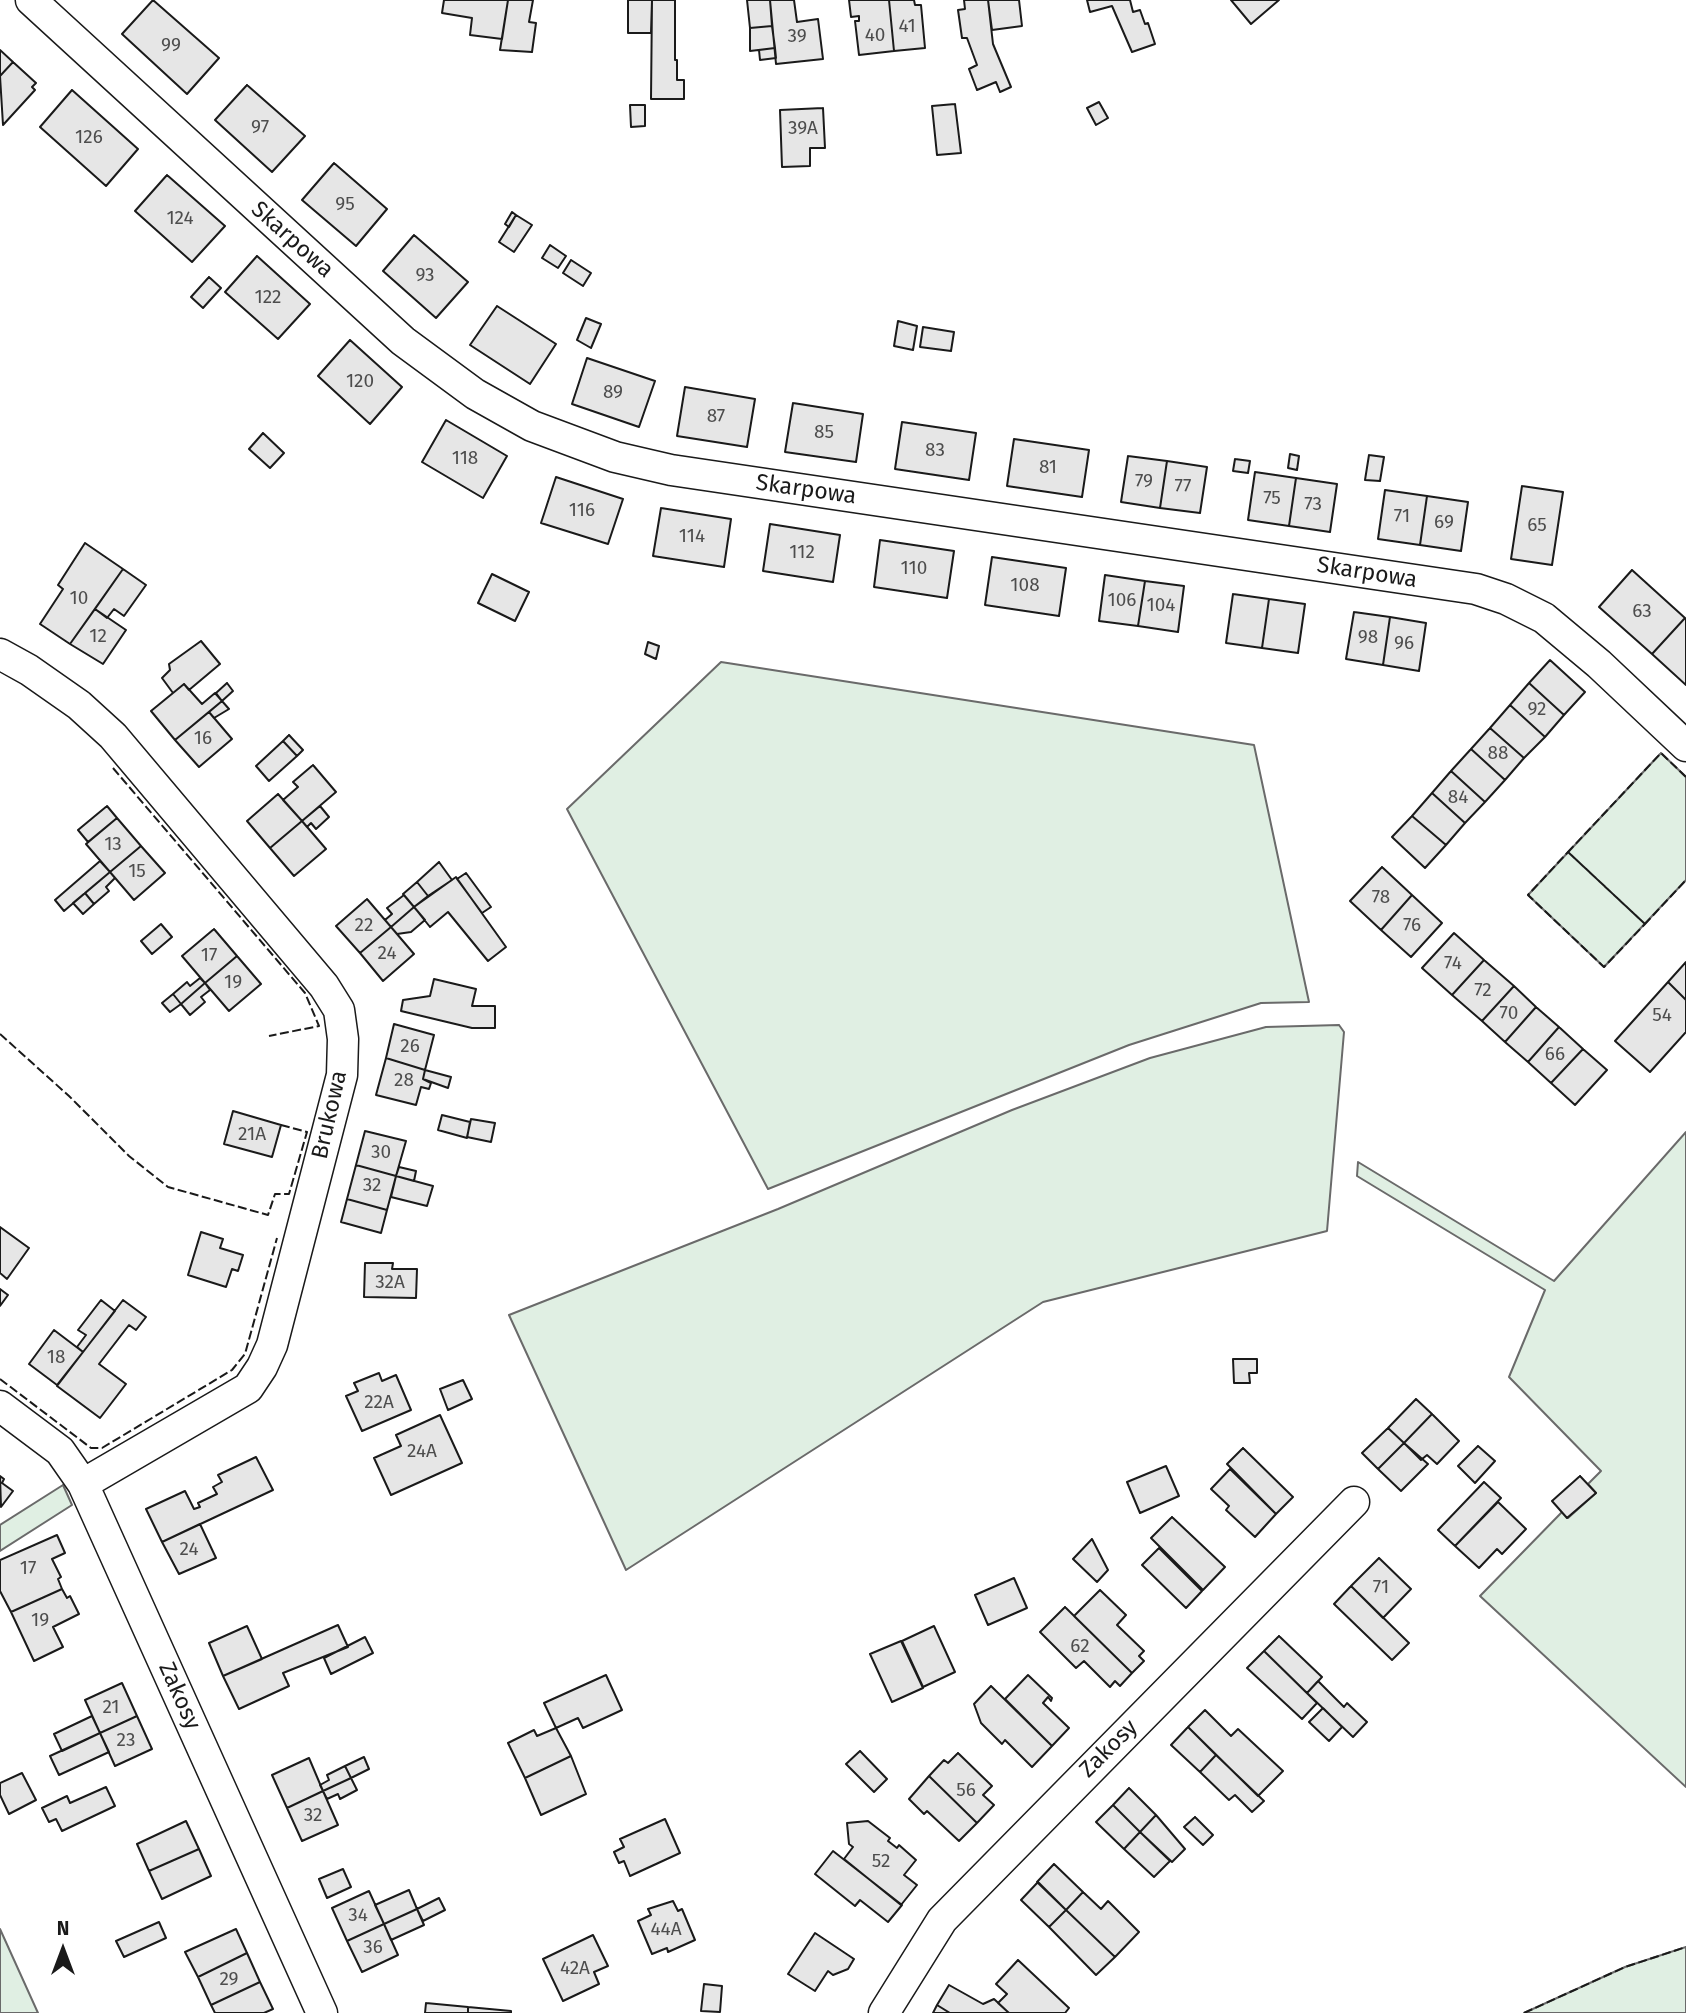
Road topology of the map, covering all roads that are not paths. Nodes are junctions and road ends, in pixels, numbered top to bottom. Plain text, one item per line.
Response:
1 (31, 0) edge
2 (0, 654) edge
3 (1686, 746) edge
4 (0, 1406) edge
5 (83, 1484) junction
6 (1354, 1502) dead end
7 (322, 2013) edge
8 (884, 2013) edge

1 - 3 street, Skarpowa
2 - 5 street, Brukowa
4 - 5 street, Zakosy
5 - 7 street, Zakosy
6 - 8 street, Zakosy

